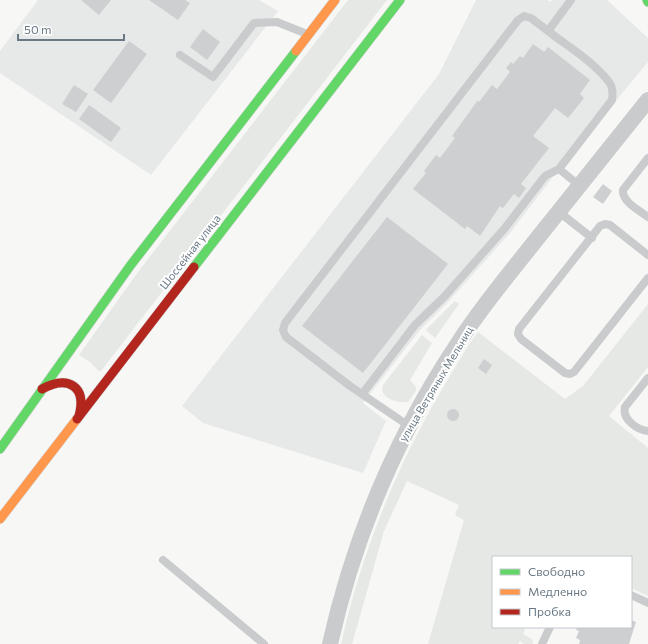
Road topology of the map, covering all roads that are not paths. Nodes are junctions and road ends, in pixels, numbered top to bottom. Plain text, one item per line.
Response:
1 (335, 0) edge
2 (400, 0) edge
3 (571, 0) edge
4 (548, 31) junction
5 (308, 34) junction
6 (180, 55) dead end
7 (648, 100) edge
8 (648, 158) edge
9 (559, 169) junction
10 (580, 186) junction
11 (559, 212) junction
12 (648, 217) edge
13 (592, 238) junction
14 (648, 255) edge
15 (648, 278) edge
16 (69, 350) junction
17 (75, 375) dead end
18 (108, 378) junction
19 (648, 378) edge
20 (93, 384) dead end
21 (42, 389) junction
22 (363, 393) junction
23 (79, 416) junction
24 (409, 426) junction
25 (648, 431) edge
26 (0, 449) edge
27 (0, 519) edge
28 (163, 560) dead end
29 (632, 595) edge
30 (648, 602) edge
31 (550, 628) edge
32 (264, 644) edge
33 (330, 644) edge
34 (542, 644) edge

1 - 5 main road
2 - 18 main road, Шоссейная улица
3 - 4 lane
4 - 9 lane
4 - 22 lane
5 - 6 lane
5 - 16 main road
7 - 10 street, улица Ветряных Мельниц
8 - 12 lane
9 - 10 lane
9 - 22 lane
10 - 11 street, улица Ветряных Мельниц
11 - 13 lane
11 - 24 street, улица Ветряных Мельниц
13 - 14 lane
13 - 15 lane
16 - 17 main road
16 - 21 main road
18 - 20 main road
18 - 23 main road, Шоссейная улица
19 - 25 lane
21 - 23 main road
21 - 26 main road
22 - 24 lane
23 - 27 main road, Шоссейная улица
24 - 33 street, улица Ветряных Мельниц
28 - 32 lane
29 - 30 lane
31 - 34 lane

